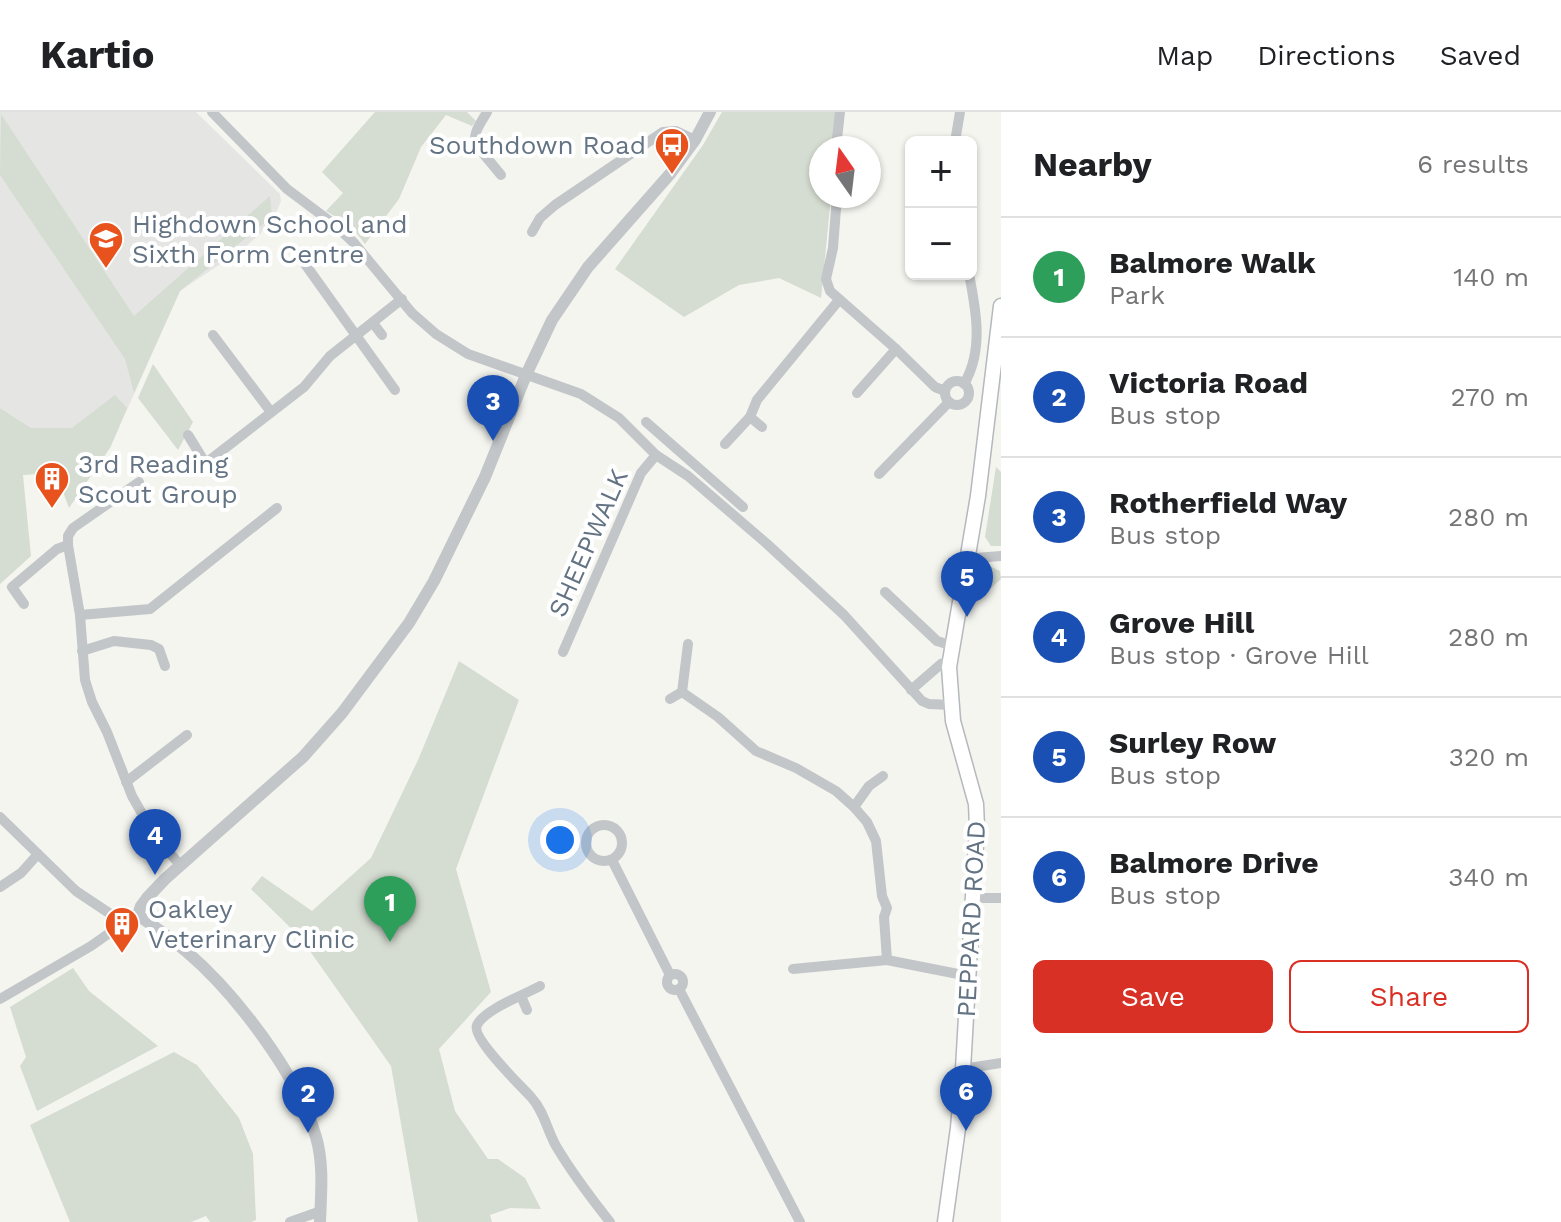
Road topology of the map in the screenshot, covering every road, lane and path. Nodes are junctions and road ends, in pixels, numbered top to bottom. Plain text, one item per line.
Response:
1 (212, 112) edge
2 (487, 112) edge
3 (710, 112) edge
4 (840, 112) edge
5 (960, 112) edge
6 (837, 136) edge
7 (956, 136) edge
8 (695, 140) junction
9 (501, 175) dead end
10 (836, 208) edge
11 (532, 232) dead end
12 (305, 264) dead end
13 (970, 280) edge
14 (402, 299) junction
15 (839, 300) junction
16 (1001, 306) edge
17 (373, 323) junction
18 (213, 335) dead end
19 (356, 335) junction
20 (382, 335) dead end
21 (896, 349) junction
22 (998, 360) edge
23 (526, 375) junction
24 (964, 384) junction
25 (395, 390) dead end
26 (857, 393) dead end
27 (947, 396) junction
28 (271, 412) junction
29 (750, 417) junction
30 (646, 422) dead end
31 (762, 427) dead end
32 (188, 435) dead end
33 (725, 444) dead end
34 (672, 445) junction
35 (659, 456) junction
36 (879, 474) dead end
37 (139, 482) dead end
38 (743, 507) dead end
39 (277, 508) dead end
40 (56, 528) dead end
41 (69, 531) junction
42 (68, 545) junction
43 (968, 556) junction
44 (1001, 556) edge
45 (885, 592) dead end
46 (24, 604) dead end
47 (80, 615) junction
48 (688, 644) dead end
49 (82, 651) junction
50 (563, 652) dead end
51 (952, 653) junction
52 (165, 666) dead end
53 (911, 690) junction
54 (682, 692) junction
55 (670, 699) dead end
56 (951, 705) junction
57 (187, 735) dead end
58 (883, 776) dead end
59 (126, 782) junction
60 (854, 807) junction
61 (0, 817) edge
62 (38, 854) junction
63 (612, 860) dead end
64 (180, 865) junction
65 (0, 887) edge
66 (972, 898) junction
67 (1001, 898) edge
68 (138, 915) junction
69 (124, 923) junction
70 (887, 960) junction
71 (793, 969) dead end
72 (968, 976) junction
73 (540, 986) dead end
74 (521, 996) junction
75 (0, 999) edge
76 (527, 1010) dead end
77 (1001, 1063) edge
78 (963, 1069) junction
79 (320, 1216) edge
80 (799, 1221) edge
81 (290, 1222) edge
82 (610, 1222) edge
83 (945, 1222) edge

1 - 14 street
2 - 9 street
3 - 8 street
4 - 6 street
5 - 7 street
8 - 11 street
8 - 23 street
10 - 15 street
12 - 19 street
13 - 24 street
14 - 17 street
14 - 23 street
15 - 21 street
15 - 29 street
16 - 22 main road, PEPPARD ROAD
17 - 19 street
17 - 20 street
18 - 28 street
19 - 25 street
19 - 28 street
21 - 26 street
21 - 27 street
22 - 43 main road, PEPPARD ROAD
23 - 35 street
23 - 64 street
24 - 27 street
24 - 27 street
27 - 36 street
28 - 32 street
29 - 31 street
29 - 33 street
30 - 34 street
34 - 35 street, SHEEPWALK
34 - 38 street
35 - 50 street, SHEEPWALK
35 - 53 street
37 - 41 street
39 - 47 street
40 - 41 street
41 - 42 street
42 - 46 street
42 - 47 street
43 - 44 street
43 - 51 main road, PEPPARD ROAD
45 - 51 street
47 - 49 street
48 - 54 street
49 - 52 street
49 - 59 street
51 - 53 street
51 - 56 main road, PEPPARD ROAD
53 - 56 street
54 - 55 street
54 - 60 street
56 - 66 main road, PEPPARD ROAD
57 - 59 street
58 - 60 street
59 - 64 street
60 - 70 street
61 - 62 street
62 - 65 street
62 - 69 street
63 - 80 street
64 - 68 street
66 - 67 street
66 - 72 main road, PEPPARD ROAD
68 - 69 street
68 - 79 street
69 - 75 street
70 - 71 street
70 - 72 street
72 - 78 main road, PEPPARD ROAD
73 - 74 street
74 - 76 street
74 - 82 street
77 - 78 street
78 - 83 main road, PEPPARD ROAD
79 - 81 street

